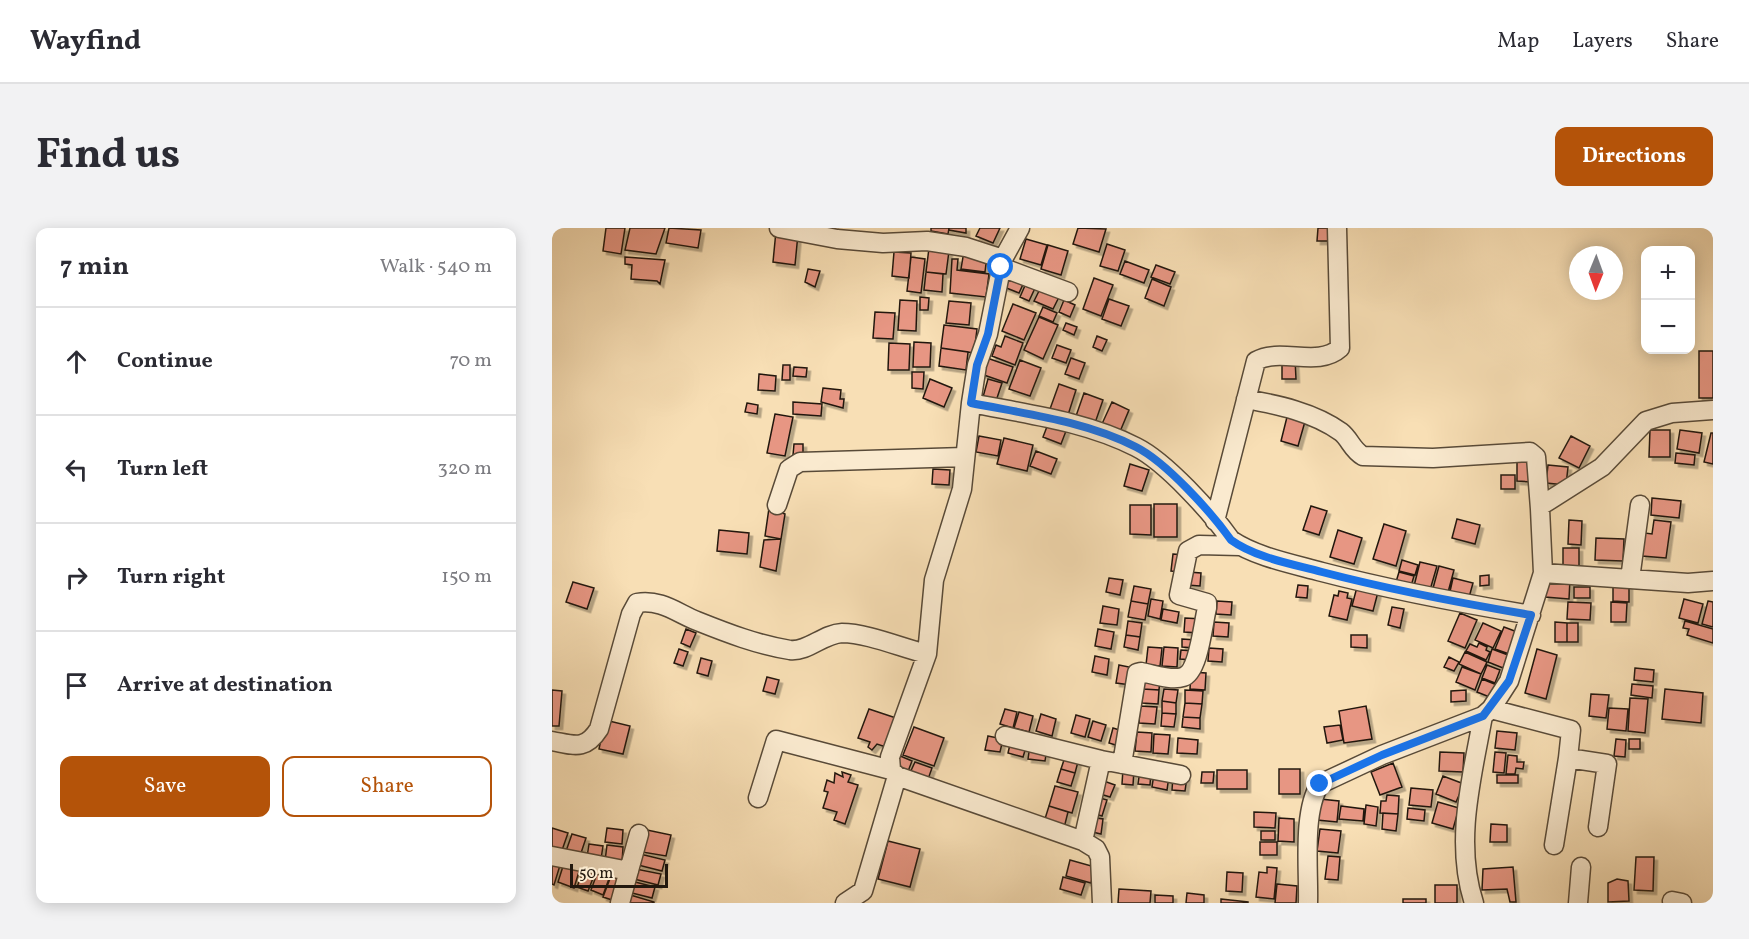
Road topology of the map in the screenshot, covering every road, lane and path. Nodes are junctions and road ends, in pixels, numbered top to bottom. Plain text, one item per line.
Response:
1 (779, 228) edge
2 (1020, 228) edge
3 (1337, 228) edge
4 (1002, 263) junction
5 (1068, 292) dead end
6 (1246, 399) junction
7 (971, 403) junction
8 (1713, 410) edge
9 (964, 457) junction
10 (777, 505) dead end
11 (1640, 505) dead end
12 (1540, 509) junction
13 (1227, 534) junction
14 (1543, 573) junction
15 (1630, 579) junction
16 (1713, 581) edge
17 (1531, 615) junction
18 (927, 654) junction
19 (1487, 712) junction
20 (1005, 736) dead end
21 (552, 741) edge
22 (1568, 758) junction
23 (1101, 760) junction
24 (1122, 764) junction
25 (894, 773) junction
26 (1181, 775) dead end
27 (758, 798) dead end
28 (1598, 827) dead end
29 (639, 834) dead end
30 (1083, 841) junction
31 (1554, 845) dead end
32 (552, 856) edge
33 (1581, 867) dead end
34 (629, 871) junction
35 (620, 903) edge
36 (845, 903) edge
37 (1102, 903) edge
38 (1308, 903) edge
39 (1474, 903) edge
40 (1578, 903) edge

1 - 4 street
2 - 4 street
3 - 6 street
4 - 5 street
4 - 7 street
6 - 12 street
6 - 13 street
7 - 9 street
7 - 13 street
8 - 12 street
9 - 10 street
9 - 18 street
11 - 15 street
12 - 14 street
13 - 17 street
13 - 24 street
14 - 15 street
14 - 17 street
15 - 16 street
17 - 19 street
18 - 21 street
18 - 25 street
19 - 22 street
19 - 38 street
19 - 39 street
20 - 23 street
22 - 28 street
22 - 31 street
23 - 24 street
23 - 30 street
24 - 26 street
25 - 27 street
25 - 30 street
25 - 36 street
29 - 34 street
30 - 37 street
32 - 34 street
33 - 40 street
34 - 35 street

